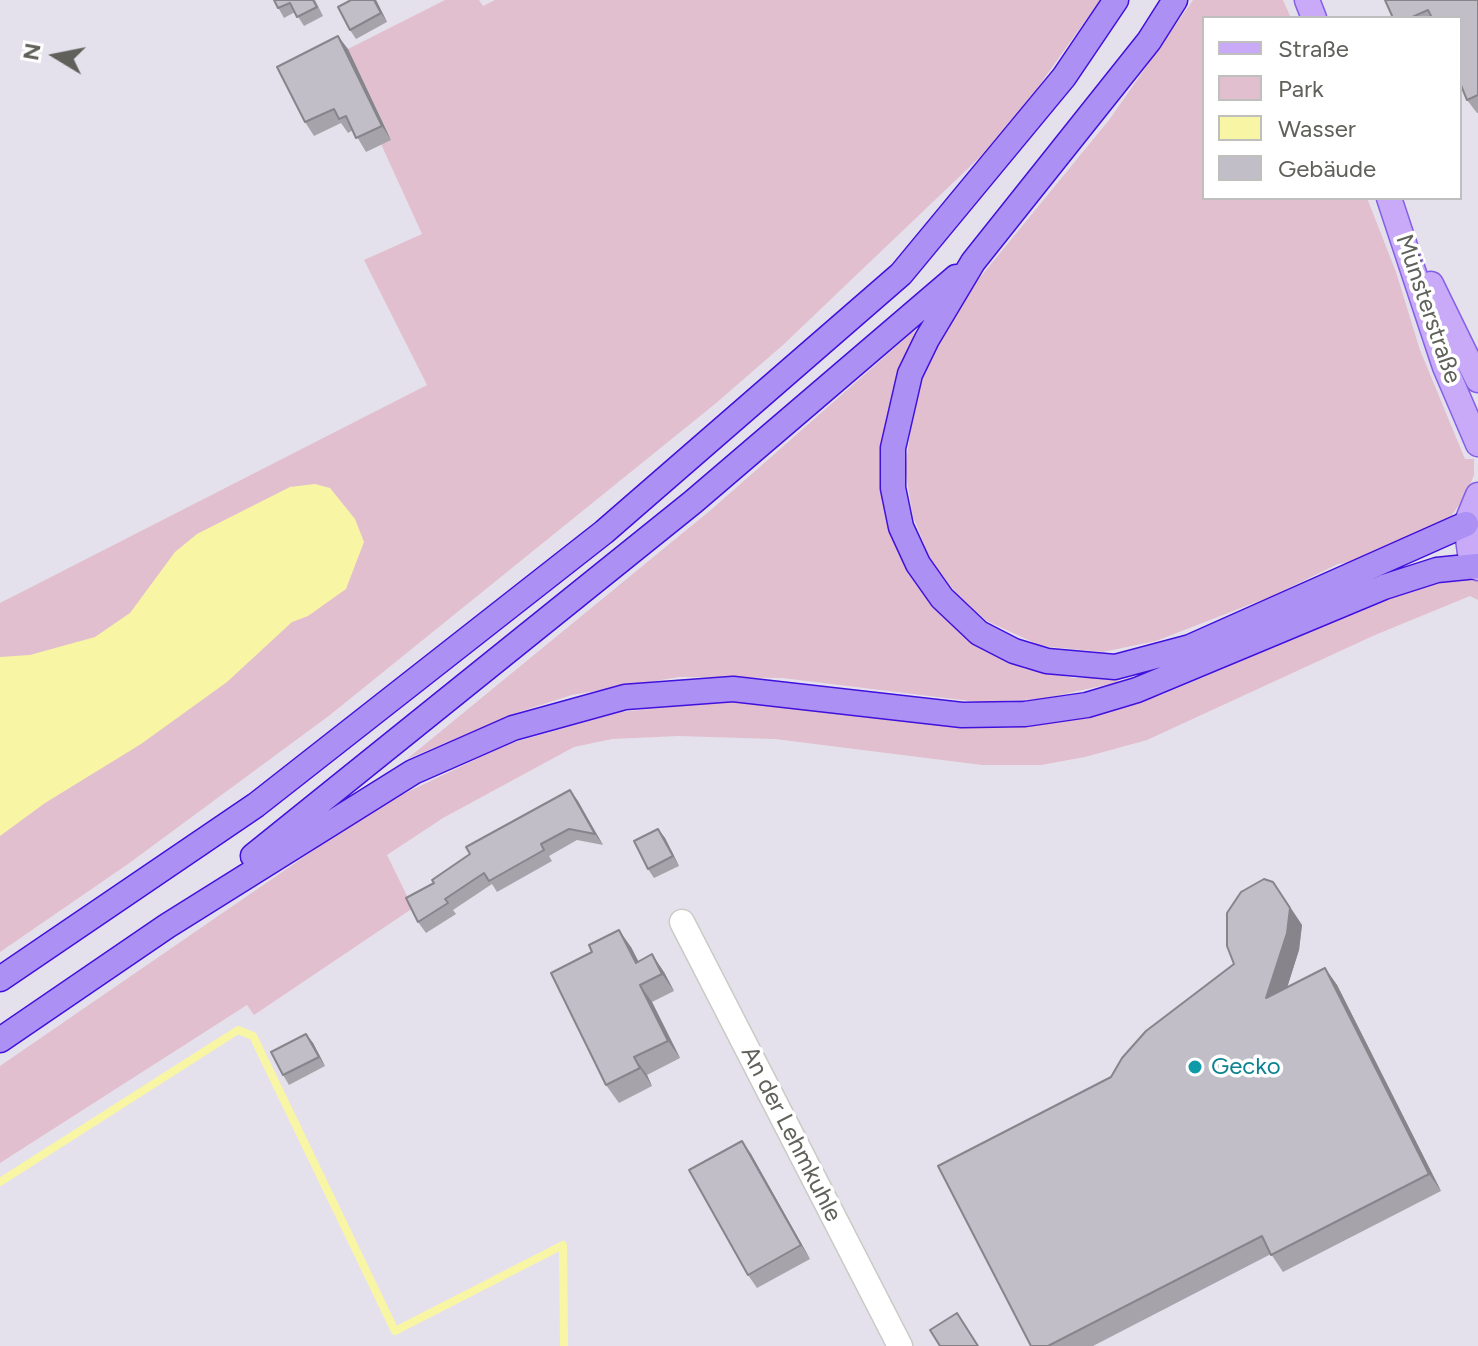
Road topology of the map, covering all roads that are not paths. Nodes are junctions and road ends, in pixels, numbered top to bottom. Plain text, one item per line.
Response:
1 (1116, 0) edge
2 (1175, 0) edge
3 (1393, 208) edge
4 (973, 262) junction
5 (1478, 380) edge
6 (1478, 444) edge
7 (1478, 495) edge
8 (1466, 524) junction
9 (1477, 567) edge
10 (682, 922) dead end
11 (167, 926) junction
12 (0, 979) edge
13 (0, 1040) edge
14 (900, 1346) edge

1 - 12 highway
2 - 4 highway
3 - 5 main road, Münsterstraße
3 - 6 main road, Münsterstraße
4 - 8 highway
4 - 11 highway
7 - 8 main road
8 - 9 main road
9 - 11 highway
10 - 14 street, An der Lehmkuhle
11 - 13 highway

